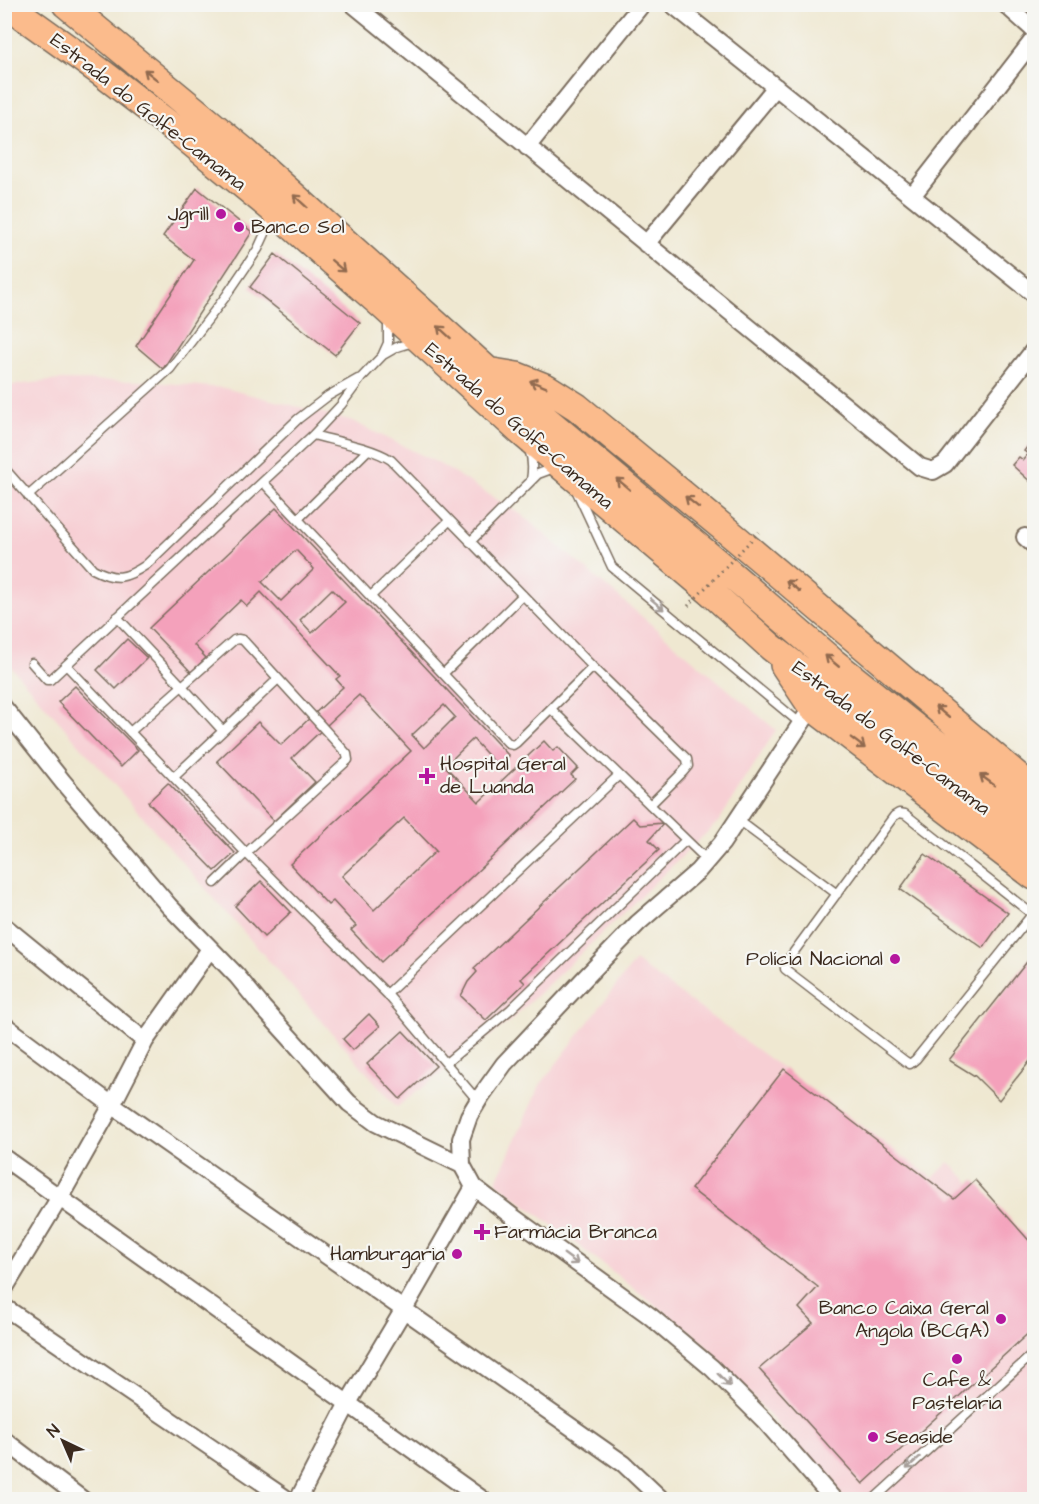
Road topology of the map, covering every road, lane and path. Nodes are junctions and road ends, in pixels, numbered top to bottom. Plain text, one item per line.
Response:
1 (6, 4) edge
2 (66, 4) edge
3 (353, 4) edge
4 (642, 4) edge
5 (672, 4) edge
6 (1005, 4) edge
7 (1035, 30) edge
8 (1035, 39) edge
9 (776, 87) junction
10 (527, 147) junction
11 (912, 196) junction
12 (275, 211) junction
13 (646, 244) junction
14 (1035, 294) edge
15 (383, 306) junction
16 (1035, 350) edge
17 (434, 352) junction
18 (383, 355) junction
19 (488, 371) junction
20 (361, 378) junction
21 (520, 431) junction
22 (313, 435) junction
23 (368, 450) junction
24 (4, 468) edge
25 (566, 470) junction
26 (531, 481) junction
27 (263, 482) junction
28 (28, 496) junction
29 (298, 519) junction
30 (449, 521) junction
31 (759, 532) dead end
32 (470, 542) junction
33 (523, 595) junction
34 (371, 596) junction
35 (688, 606) dead end
36 (117, 617) junction
37 (771, 647) junction
38 (32, 663) dead end
39 (66, 665) junction
40 (593, 667) junction
41 (444, 673) junction
42 (278, 679) junction
43 (182, 686) junction
44 (4, 708) edge
45 (551, 709) junction
46 (806, 716) junction
47 (222, 730) junction
48 (130, 732) junction
49 (619, 775) junction
50 (174, 777) junction
51 (1034, 790) edge
52 (650, 805) junction
53 (1035, 814) edge
54 (738, 820) junction
55 (686, 840) junction
56 (1035, 845) edge
57 (246, 853) junction
58 (707, 860) junction
59 (1035, 876) edge
60 (215, 883) dead end
61 (837, 894) junction
62 (1033, 913) edge
63 (4, 926) edge
64 (210, 949) junction
65 (387, 994) junction
66 (4, 1025) edge
67 (145, 1041) junction
68 (446, 1063) junction
69 (478, 1101) junction
70 (112, 1105) junction
71 (4, 1158) edge
72 (462, 1165) junction
73 (474, 1186) junction
74 (60, 1197) junction
75 (4, 1289) edge
76 (4, 1307) edge
77 (404, 1310) junction
78 (1035, 1353) edge
79 (348, 1403) junction
80 (4, 1440) edge
81 (83, 1500) edge
82 (288, 1500) edge
83 (298, 1500) edge
84 (483, 1500) edge
85 (662, 1500) edge
86 (834, 1500) edge
87 (876, 1500) edge

1 - 12 highway, Estrada do Golfe-Camama
19 -> 2 highway, Estrada do Golfe-Camama
3 - 10 street
4 - 10 street
5 - 9 street
6 - 7 street
8 - 11 street
9 - 11 street
9 - 13 street
10 - 13 street
11 - 14 street
12 -> 15 highway, Estrada do Golfe-Camama
12 - 28 lane
13 - 16 street
15 - 17 highway, Estrada do Golfe-Camama
15 - 18 lane
17 - 18 lane
17 - 21 highway, Estrada do Golfe-Camama
18 - 20 lane
51 -> 19 highway
53 -> 19 highway, Estrada do Golfe-Camama
20 - 22 lane
20 - 28 lane
21 - 25 highway, Estrada do Golfe-Camama
21 - 26 lane
22 - 23 lane
22 - 27 lane
23 - 29 lane
23 - 30 lane
24 - 28 lane
25 - 26 lane
25 - 37 highway, Estrada do Golfe-Camama
25 -> 46 lane
26 - 32 lane
27 - 29 lane
27 - 36 lane
29 - 34 lane
30 - 32 lane
30 - 34 lane
31 - 35 path, bridge
32 - 33 lane
33 - 40 lane
33 - 41 lane
34 - 41 lane
36 - 39 lane
36 - 43 lane
37 - 46 highway
37 - 56 highway, Estrada do Golfe-Camama
38 - 39 lane
39 - 48 lane
40 - 45 lane
40 - 52 lane
41 - 45 lane
42 - 43 lane
42 - 47 lane
42 - 57 lane
43 - 47 lane
43 - 48 lane
44 - 64 street
45 - 49 lane
46 - 54 street
46 -> 59 highway
47 - 50 lane
48 - 50 lane
49 - 52 lane
49 - 65 lane
50 - 57 lane
52 - 55 lane
54 - 58 street
54 - 61 lane
55 - 58 lane
55 - 68 lane
57 - 60 lane
57 - 65 lane
58 - 69 street
61 - 62 lane
61 - 62 lane
63 - 67 street
64 - 67 street
64 - 72 street
65 - 68 lane
66 - 70 street
67 - 70 street
68 - 69 lane
69 - 72 street
70 - 74 street
70 - 77 street
71 - 74 street
72 - 73 street
73 - 77 street
73 -> 86 street
74 - 75 street
74 - 79 street
76 - 82 street
77 - 79 street
77 - 85 street
78 -> 87 lane
79 - 83 street
79 - 84 street
80 - 81 street

